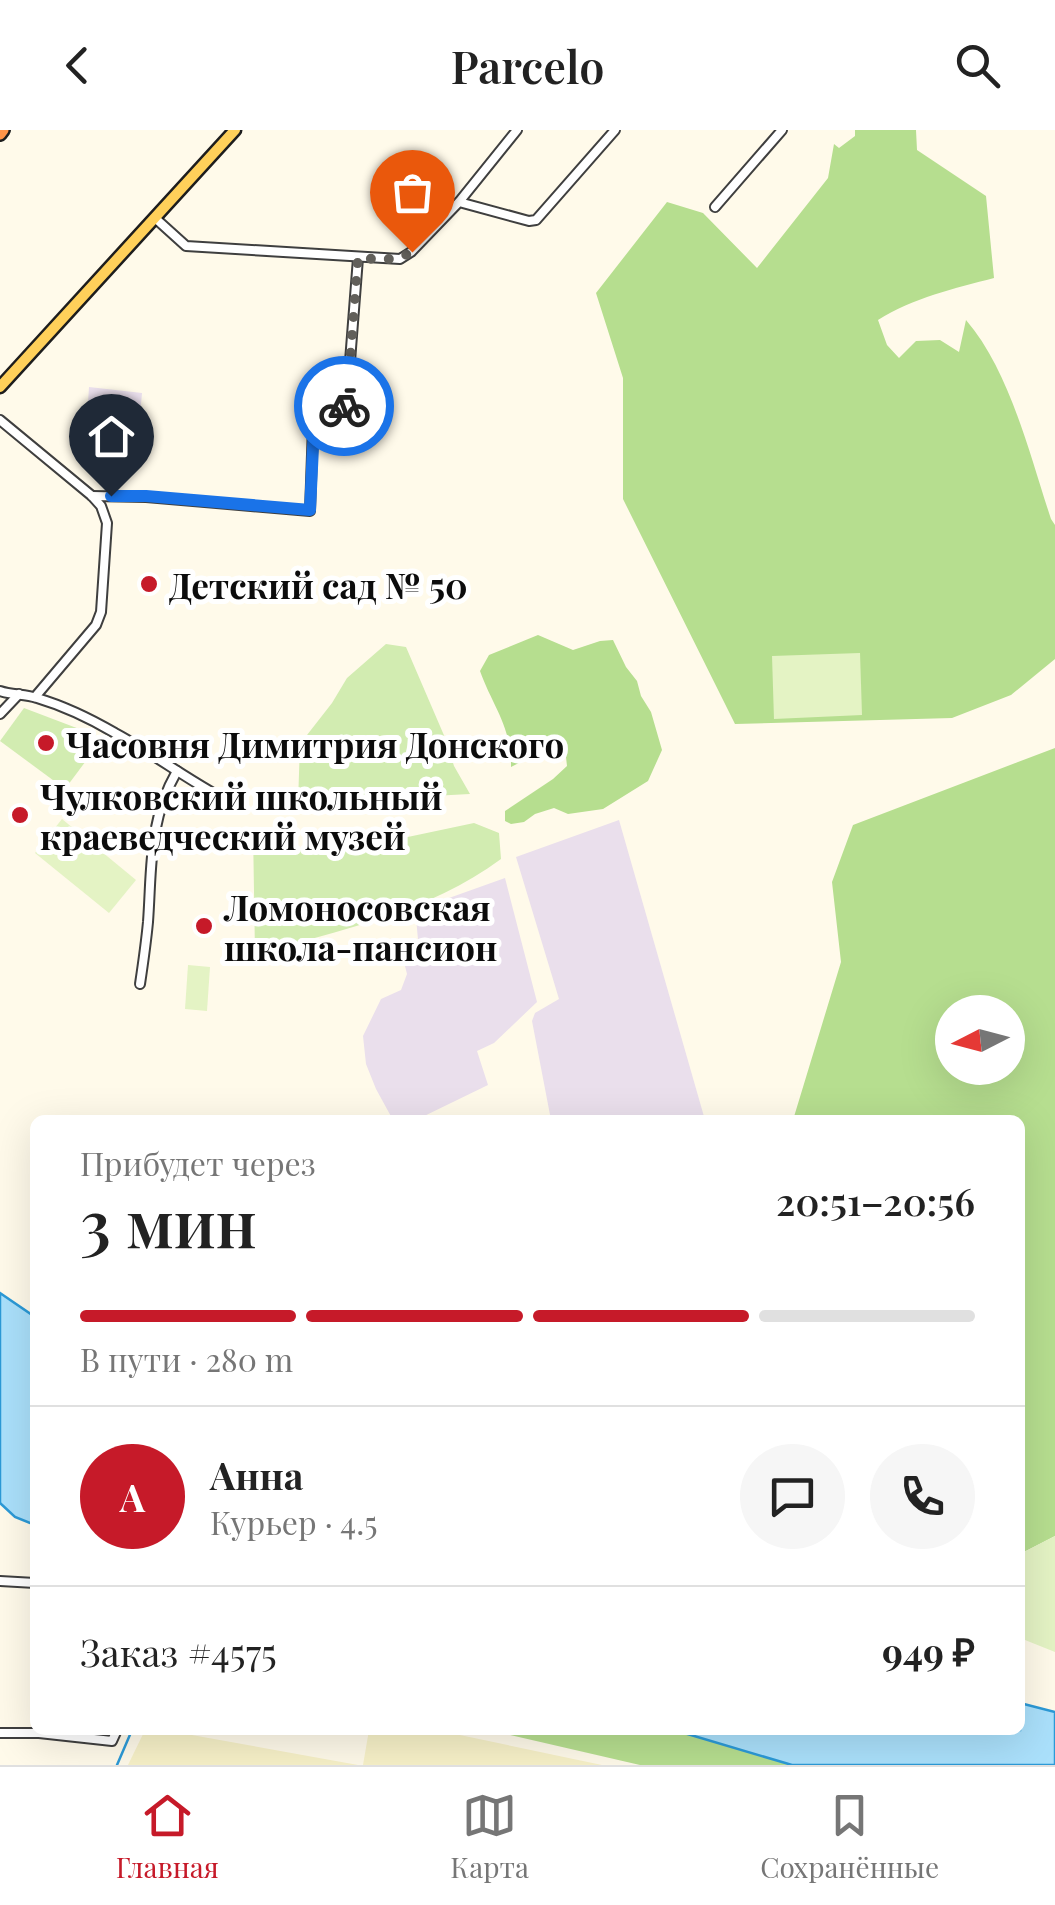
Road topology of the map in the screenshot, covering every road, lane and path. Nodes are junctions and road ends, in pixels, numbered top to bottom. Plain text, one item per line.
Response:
1 (236, 130) edge
2 (517, 130) edge
3 (615, 130) edge
4 (782, 130) edge
5 (459, 202) junction
6 (715, 207) dead end
7 (155, 218) junction
8 (358, 258) junction
9 (0, 388) edge
10 (0, 420) edge
11 (92, 496) junction
12 (0, 691) edge
13 (20, 694) junction
14 (35, 697) junction
15 (0, 714) edge
16 (177, 770) junction
17 (242, 808) dead end
18 (140, 984) dead end
19 (0, 1581) edge
20 (30, 1582) edge
21 (0, 1733) edge
22 (30, 1733) edge
23 (57, 1735) edge
24 (115, 1735) edge

1 - 7 main road
2 - 5 street
3 - 5 street
4 - 6 street
5 - 8 street
7 - 8 street
7 - 9 main road
8 - 11 street
10 - 11 street
11 - 14 street
12 - 13 street
13 - 14 street
13 - 15 street
14 - 16 street
16 - 17 street
16 - 18 street
19 - 20 street
21 - 22 street
23 - 24 street

